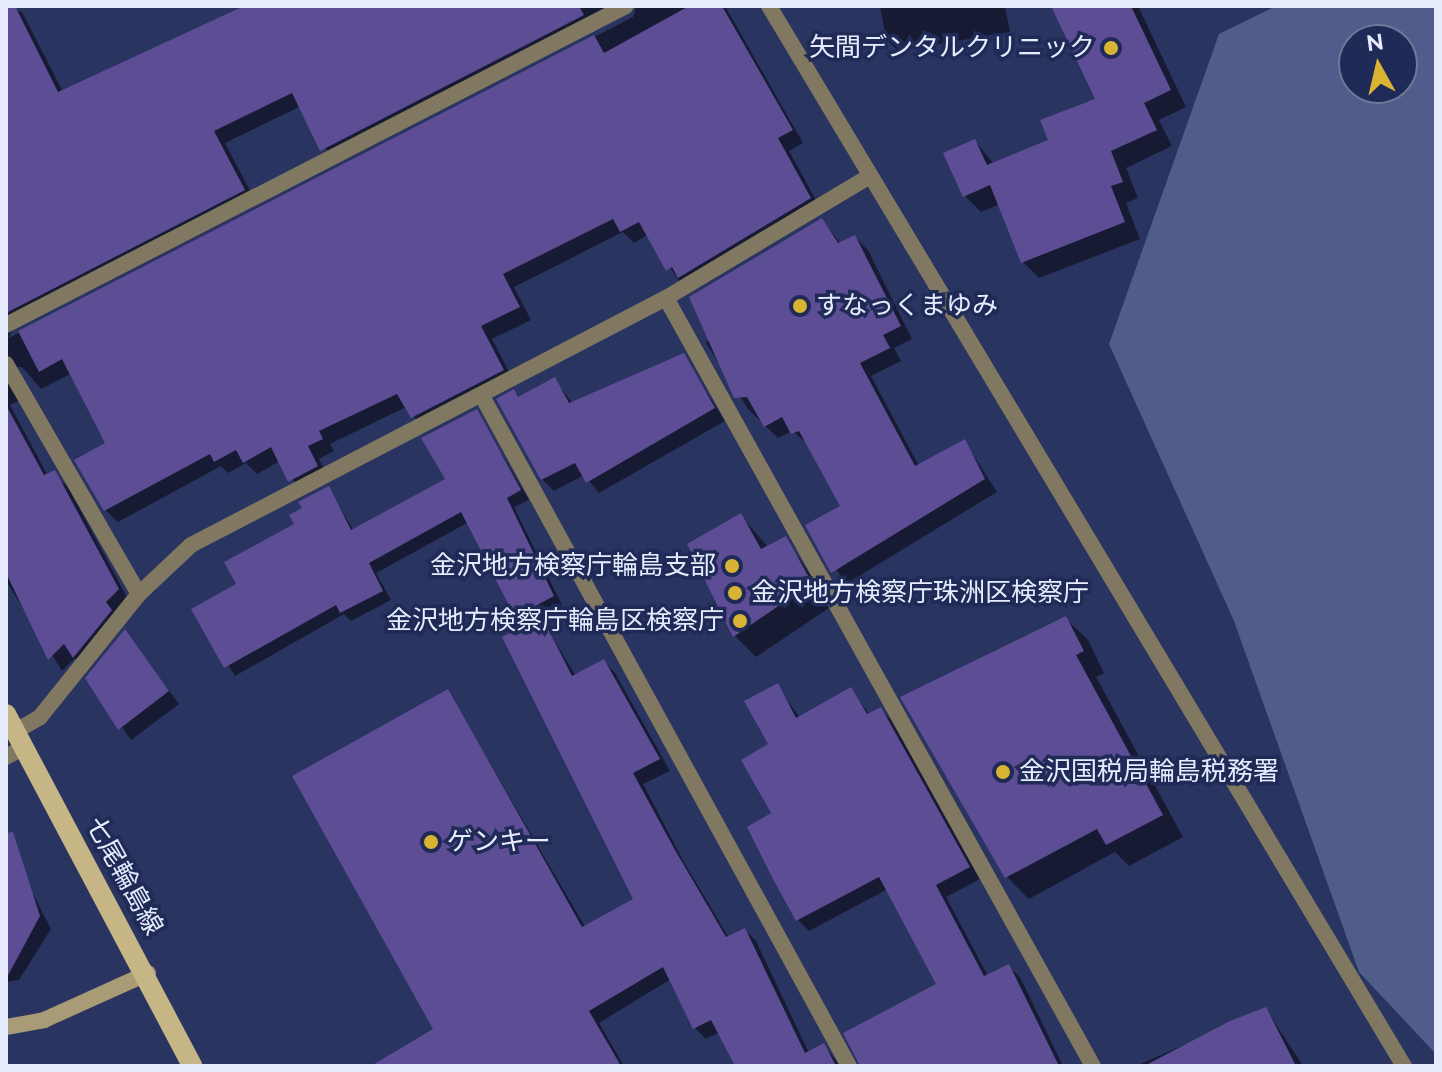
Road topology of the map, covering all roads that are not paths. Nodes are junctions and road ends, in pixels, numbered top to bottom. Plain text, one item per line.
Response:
1 (626, 6) edge
2 (769, 6) edge
3 (870, 176) junction
4 (666, 298) junction
5 (6, 325) edge
6 (6, 364) edge
7 (482, 396) junction
8 (139, 594) junction
9 (13, 737) edge
10 (148, 973) junction
11 (6, 1027) edge
12 (192, 1066) edge
13 (849, 1066) edge
14 (1093, 1066) edge
15 (1404, 1066) edge

1 - 5 street
2 - 3 street
3 - 4 street
3 - 15 street
4 - 7 street
4 - 14 street
6 - 8 street
7 - 8 street
7 - 13 street
8 - 9 street
9 - 10 main road, 七尾輪島線
10 - 11 street
10 - 12 main road, 七尾輪島線

